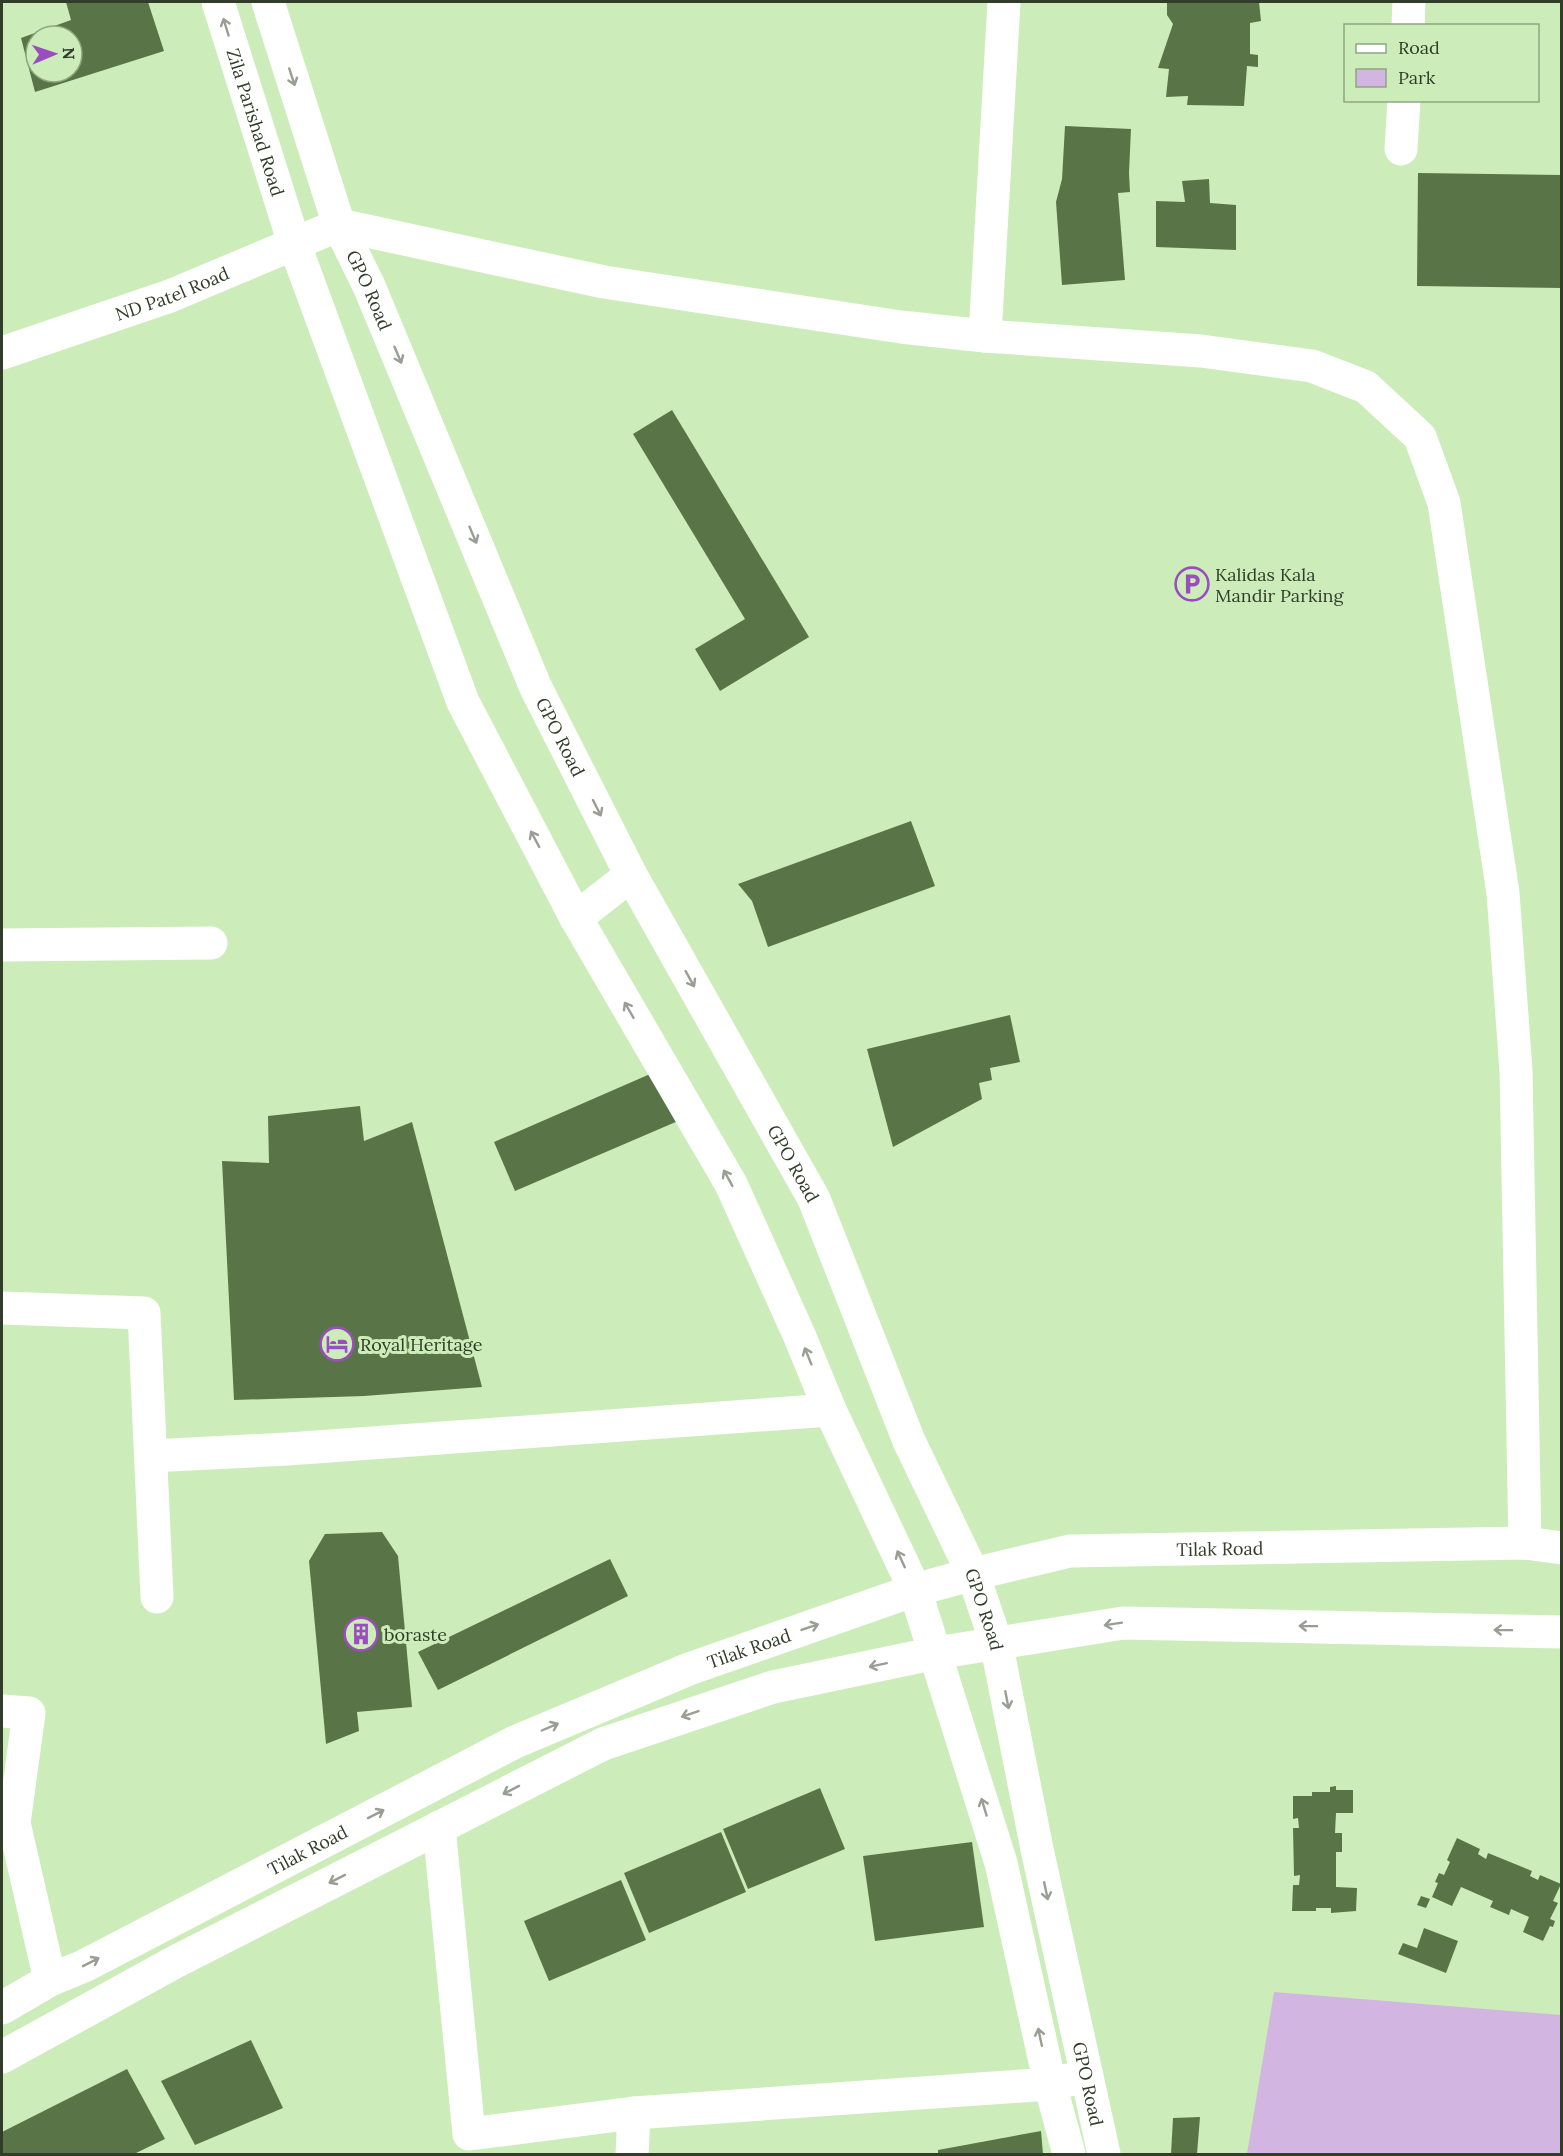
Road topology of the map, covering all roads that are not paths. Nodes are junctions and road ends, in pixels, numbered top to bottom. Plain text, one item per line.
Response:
1 (219, 2) edge
2 (268, 2) edge
3 (1004, 2) edge
4 (1409, 2) edge
5 (1408, 24) edge
6 (1404, 102) edge
7 (1401, 149) dead end
8 (339, 225) junction
9 (294, 243) junction
10 (985, 336) junction
11 (2, 353) edge
12 (632, 876) junction
13 (576, 918) junction
14 (211, 943) dead end
15 (2, 945) edge
16 (2, 1308) edge
17 (830, 1410) junction
18 (151, 1456) junction
19 (1525, 1543) junction
20 (1562, 1548) edge
21 (973, 1574) junction
22 (915, 1590) junction
23 (157, 1597) dead end
24 (1562, 1632) edge
25 (996, 1642) junction
26 (936, 1653) junction
27 (2, 1711) edge
28 (439, 1827) junction
29 (1055, 1931) junction
30 (1019, 1940) junction
31 (50, 1980) junction
32 (2, 2008) edge
33 (2, 2057) edge
34 (1087, 2076) junction
35 (1050, 2084) junction
36 (634, 2113) junction
37 (632, 2154) edge
38 (1069, 2154) edge
39 (1104, 2154) edge

9 -> 1 street, Zila Parishad Road
2 -> 8 street
3 - 10 street
4 - 5 street
6 - 7 street
8 - 9 street, ND Patel Road
8 - 10 street
8 -> 12 street, GPO Road
9 - 11 street, ND Patel Road
13 -> 9 street, GPO Road
10 - 19 street
12 - 13 street
12 -> 21 street, GPO Road
17 -> 13 street, GPO Road
14 - 15 street
16 - 18 street
17 - 18 street
22 -> 17 street, GPO Road
18 - 23 street
19 - 20 street, Tilak Road
19 - 21 street, Tilak Road
21 - 22 street, Tilak Road
21 - 25 street, GPO Road
22 - 26 street, GPO Road
31 -> 22 street, Tilak Road
24 -> 25 street
25 - 26 street
25 -> 29 street, GPO Road
26 -> 28 street
30 -> 26 street, GPO Road
27 - 31 street
28 -> 33 street
28 - 36 street
29 - 30 street
29 - 34 street, GPO Road
35 -> 30 street, GPO Road
31 - 32 street, Tilak Road
34 - 35 street
34 - 39 street, GPO Road
35 - 36 street
35 - 38 street, GPO Road
36 - 37 street

